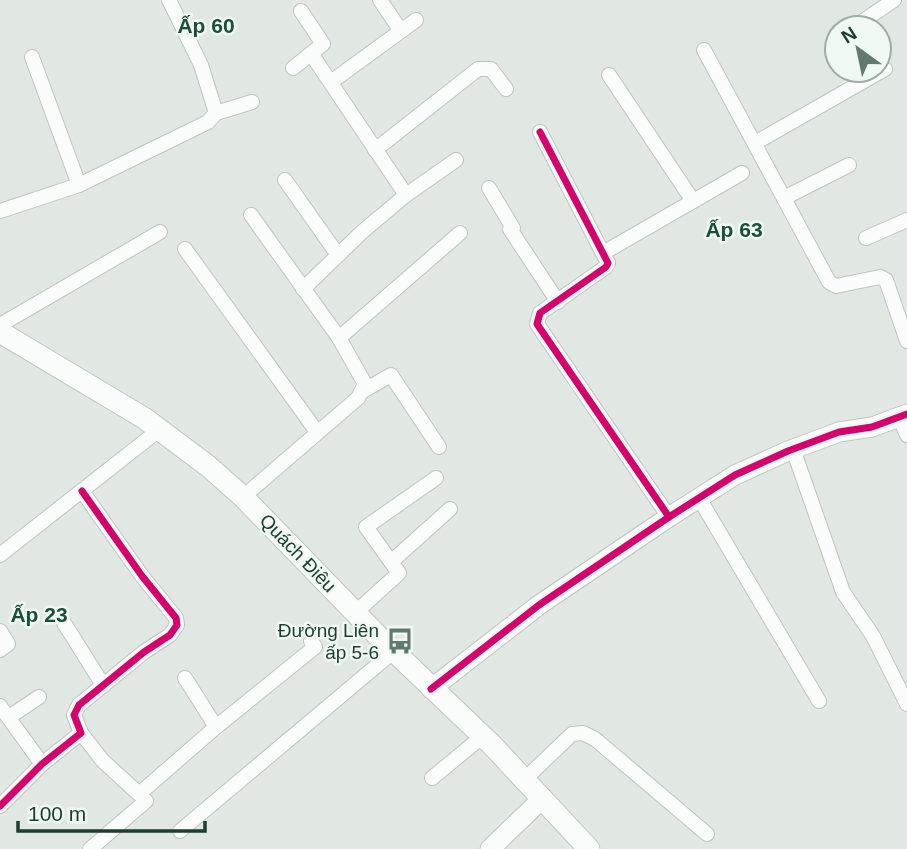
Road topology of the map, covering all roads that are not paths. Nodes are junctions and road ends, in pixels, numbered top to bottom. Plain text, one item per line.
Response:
1 (169, 0) edge
2 (380, 0) edge
3 (894, 0) edge
4 (301, 11) dead end
5 (874, 14) edge
6 (416, 20) dead end
7 (401, 31) junction
8 (704, 50) dead end
9 (312, 55) junction
10 (32, 57) dead end
11 (293, 68) dead end
12 (609, 75) dead end
13 (331, 82) junction
14 (859, 84) edge
15 (506, 89) dead end
16 (252, 102) dead end
17 (216, 113) junction
18 (540, 132) dead end
19 (755, 142) junction
20 (374, 150) junction
21 (456, 160) dead end
22 (849, 164) dead end
23 (741, 173) dead end
24 (285, 180) dead end
25 (79, 185) junction
26 (489, 188) dead end
27 (406, 195) junction
28 (784, 198) junction
29 (693, 201) junction
30 (0, 211) edge
31 (251, 215) dead end
32 (907, 220) edge
33 (160, 232) dead end
34 (460, 233) dead end
35 (866, 238) dead end
36 (186, 249) dead end
37 (603, 253) junction
38 (338, 255) junction
39 (303, 289) junction
40 (558, 302) junction
41 (903, 314) edge
42 (0, 325) edge
43 (0, 332) edge
44 (339, 338) junction
45 (907, 341) edge
46 (361, 392) junction
47 (904, 422) edge
48 (159, 430) junction
49 (317, 432) junction
50 (439, 447) dead end
51 (793, 449) junction
52 (436, 478) dead end
53 (82, 491) junction
54 (243, 497) junction
55 (699, 498) junction
56 (450, 509) dead end
57 (668, 517) junction
58 (0, 555) edge
59 (391, 562) junction
60 (355, 613) junction
61 (64, 622) dead end
62 (0, 631) edge
63 (311, 641) dead end
64 (0, 650) edge
65 (393, 652) junction
66 (185, 678) dead end
67 (103, 685) junction
68 (431, 688) junction
69 (39, 697) dead end
70 (819, 701) dead end
71 (907, 704) edge
72 (5, 712) edge
73 (216, 727) junction
74 (81, 733) junction
75 (483, 736) junction
76 (42, 764) junction
77 (432, 778) dead end
78 (525, 779) junction
79 (543, 798) junction
80 (145, 801) dead end
81 (0, 806) edge
82 (180, 831) dead end
83 (707, 834) dead end
84 (90, 849) edge
85 (490, 849) edge
86 (589, 849) edge

1 - 17 street
2 - 7 street
3 - 5 street
4 - 9 street
6 - 7 street
7 - 13 street
8 - 19 street
9 - 11 street
9 - 13 street
10 - 25 street
12 - 29 street
13 - 20 street
14 - 19 street
15 - 20 street
16 - 17 street
17 - 25 street
18 - 37 street
19 - 28 street
20 - 27 street
21 - 27 street
22 - 28 street
23 - 29 street
24 - 38 street
25 - 30 street
26 - 40 street
27 - 38 street
28 - 41 street
29 - 37 street
31 - 39 street
32 - 35 street
33 - 42 street
34 - 44 street
36 - 49 street
37 - 40 street
38 - 39 street
39 - 44 street
40 - 57 street
41 - 45 street
43 - 48 main road, Quách Điêu
44 - 46 street
46 - 49 street
46 - 50 street
47 - 51 street
48 - 53 street
48 - 54 main road, Quách Điêu
49 - 54 street
51 - 55 street
51 - 71 street
52 - 59 street
53 - 58 street
53 - 67 street
54 - 60 main road, Quách Điêu
55 - 57 street
55 - 70 street
56 - 59 street
57 - 68 street
59 - 60 street
60 - 65 main road, Quách Điêu
61 - 67 street
62 - 64 street
63 - 73 street
65 - 68 main road, Quách Điêu
65 - 82 street
66 - 73 street
67 - 74 street
68 - 75 main road, Quách Điêu
69 - 72 street
72 - 76 street
73 - 74 street
74 - 76 street
75 - 77 street
75 - 78 main road, Quách Điêu
76 - 81 street
78 - 79 main road, Quách Điêu
78 - 83 street
79 - 85 street
79 - 86 main road, Quách Điêu
80 - 84 street

